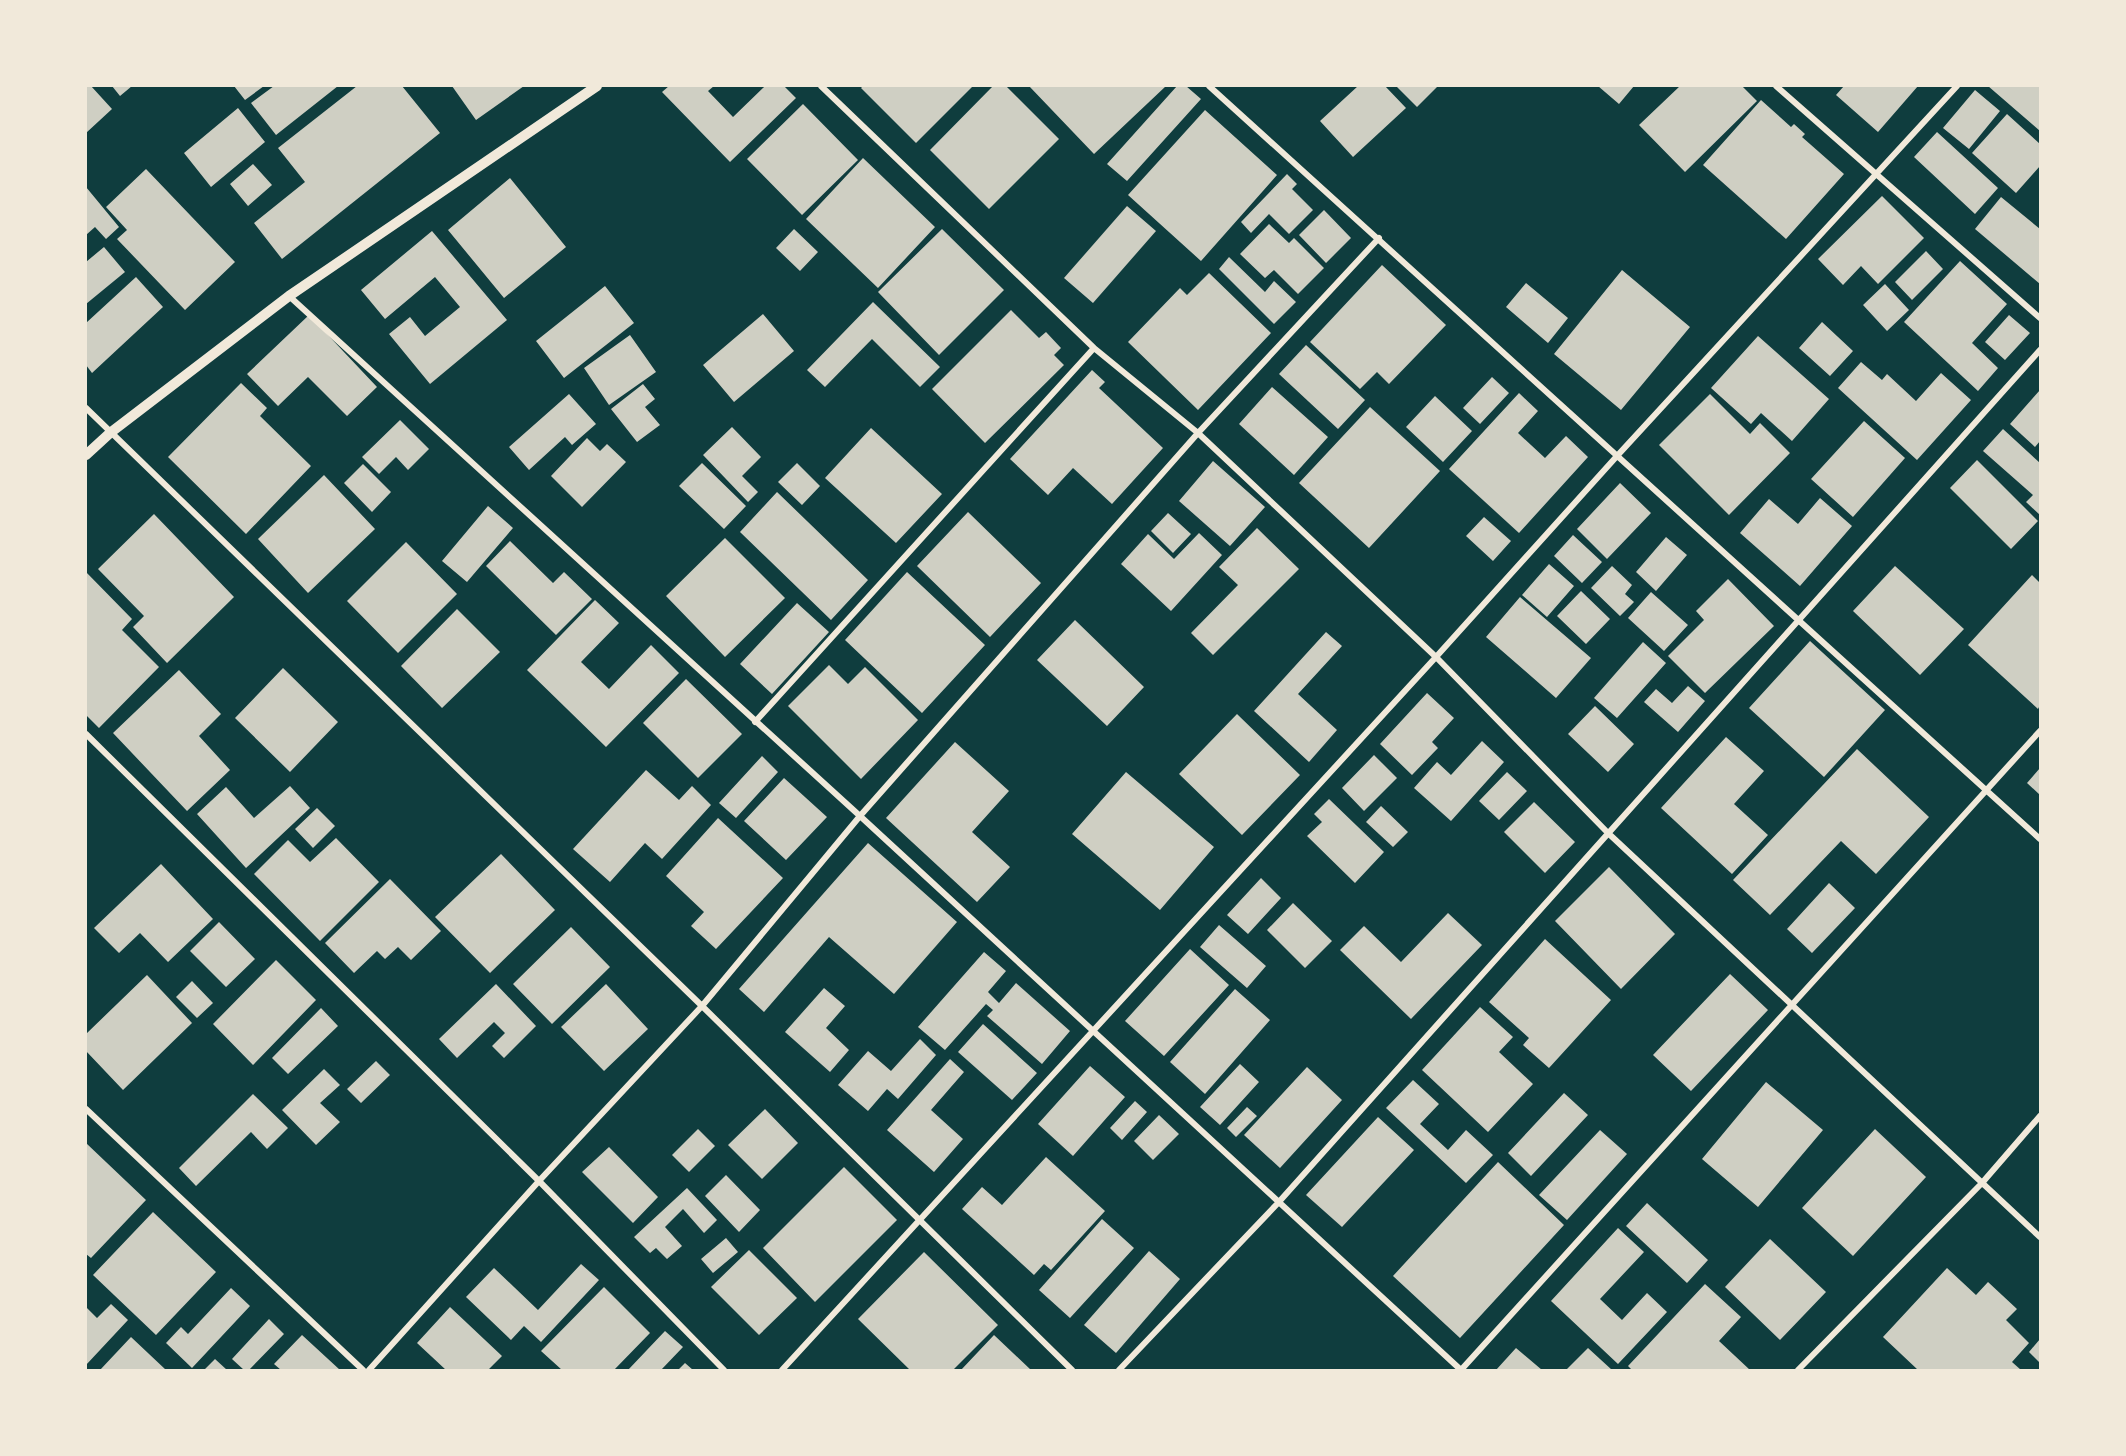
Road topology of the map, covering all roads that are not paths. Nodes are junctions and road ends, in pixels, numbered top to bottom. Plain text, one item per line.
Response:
1 (597, 86) edge
2 (822, 86) edge
3 (1209, 86) edge
4 (1776, 86) edge
5 (1957, 86) edge
6 (1876, 174) junction
7 (1379, 238) junction
8 (289, 296) junction
9 (2040, 318) edge
10 (1094, 348) junction
11 (2040, 350) edge
12 (86, 408) edge
13 (110, 433) junction
14 (1198, 434) junction
15 (86, 455) edge
16 (1617, 456) junction
17 (1799, 620) junction
18 (1436, 657) junction
19 (755, 722) junction
20 (2040, 730) edge
21 (86, 734) edge
22 (1987, 790) junction
23 (860, 816) junction
24 (1608, 833) junction
25 (2040, 839) edge
26 (702, 1006) junction
27 (1793, 1006) junction
28 (1091, 1032) junction
29 (86, 1110) edge
30 (2040, 1116) edge
31 (538, 1181) junction
32 (1982, 1183) junction
33 (1278, 1203) junction
34 (919, 1221) junction
35 (2040, 1237) edge
36 (363, 1371) edge
37 (369, 1371) edge
38 (724, 1371) edge
39 (782, 1371) edge
40 (1072, 1371) edge
41 (1119, 1371) edge
42 (1461, 1371) edge
43 (1798, 1371) edge

1 - 8 street
2 - 10 street
3 - 7 street
4 - 6 street
5 - 6 street
6 - 9 street
6 - 16 street
7 - 14 street
7 - 16 street
8 - 13 street
8 - 19 street
10 - 14 street
10 - 19 street
11 - 17 street
12 - 13 street
13 - 15 street
13 - 26 street
14 - 18 street
14 - 23 street
16 - 17 street
16 - 18 street
17 - 22 street
17 - 24 street
18 - 24 street
18 - 28 street
19 - 23 street
20 - 22 street
21 - 31 street
22 - 25 street
22 - 27 street
23 - 26 street
23 - 28 street
24 - 27 street
24 - 33 street
26 - 31 street
26 - 34 street
27 - 32 street
27 - 42 street
28 - 33 street
28 - 34 street
29 - 36 street
30 - 32 street
31 - 37 street
31 - 38 street
32 - 35 street
32 - 43 street
33 - 41 street
33 - 42 street
34 - 39 street
34 - 40 street

